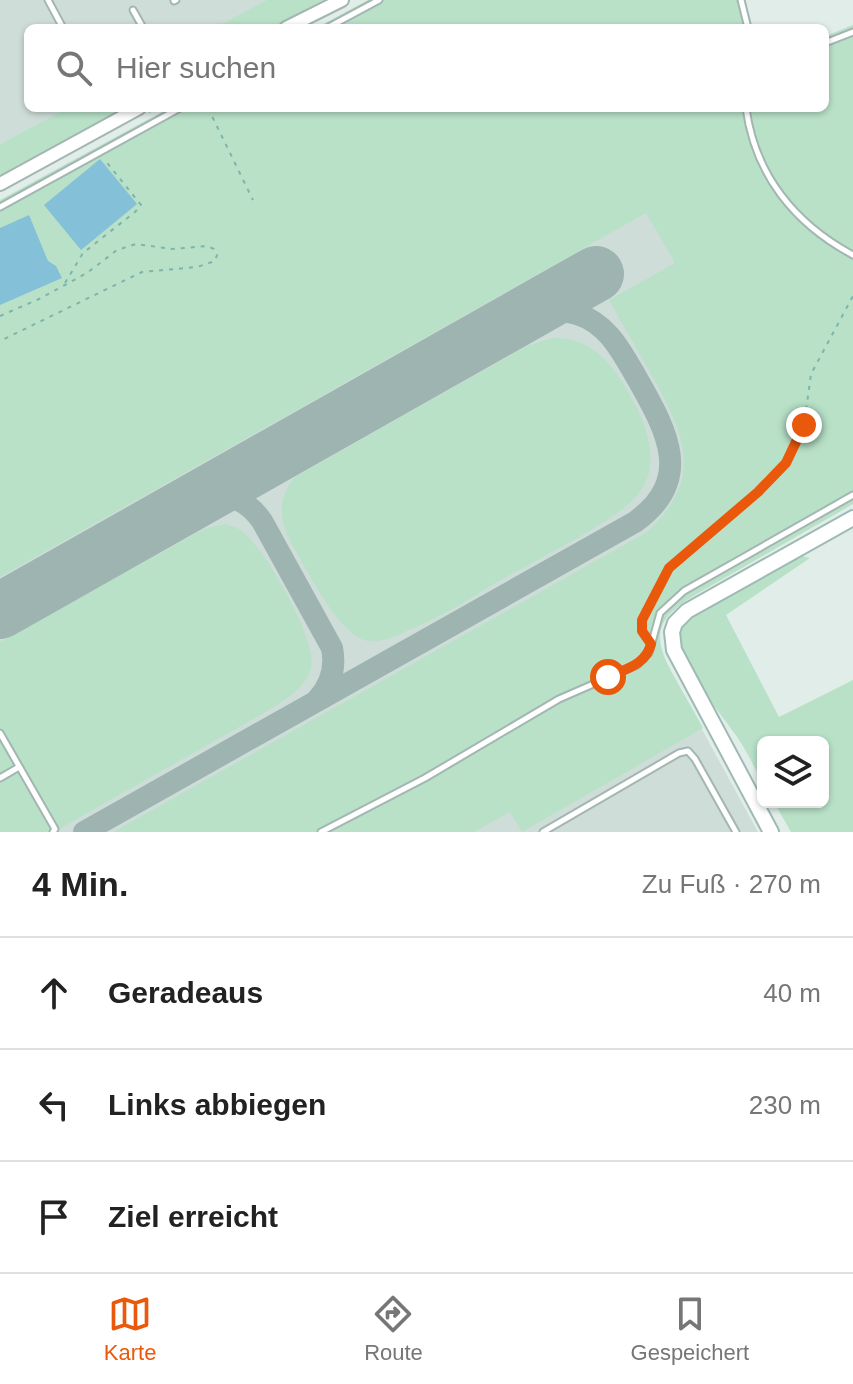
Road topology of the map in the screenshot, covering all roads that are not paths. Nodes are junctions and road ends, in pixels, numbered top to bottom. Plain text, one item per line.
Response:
1 (48, 0) edge
2 (329, 0) edge
3 (342, 0) edge
4 (379, 0) edge
5 (741, 0) edge
6 (133, 10) dead end
7 (61, 24) edge
8 (141, 24) edge
9 (292, 24) edge
10 (293, 24) edge
11 (334, 24) edge
12 (747, 24) edge
13 (853, 32) edge
14 (829, 41) edge
15 (132, 112) edge
16 (173, 112) edge
17 (747, 112) edge
18 (0, 184) edge
19 (0, 207) edge
20 (853, 255) edge
21 (853, 495) edge
22 (853, 518) edge
23 (0, 733) edge
24 (19, 767) junction
25 (0, 778) edge
26 (53, 832) edge
27 (321, 832) edge
28 (543, 832) edge
29 (736, 832) edge
30 (771, 832) edge

1 - 7 lane
2 - 9 street
3 - 10 street
4 - 11 lane
5 - 12 lane
6 - 8 lane
13 - 14 lane
15 - 18 street
16 - 19 lane
17 - 20 lane
21 - 27 lane
22 - 30 main road
23 - 24 lane
24 - 25 lane
24 - 26 lane
28 - 29 lane

